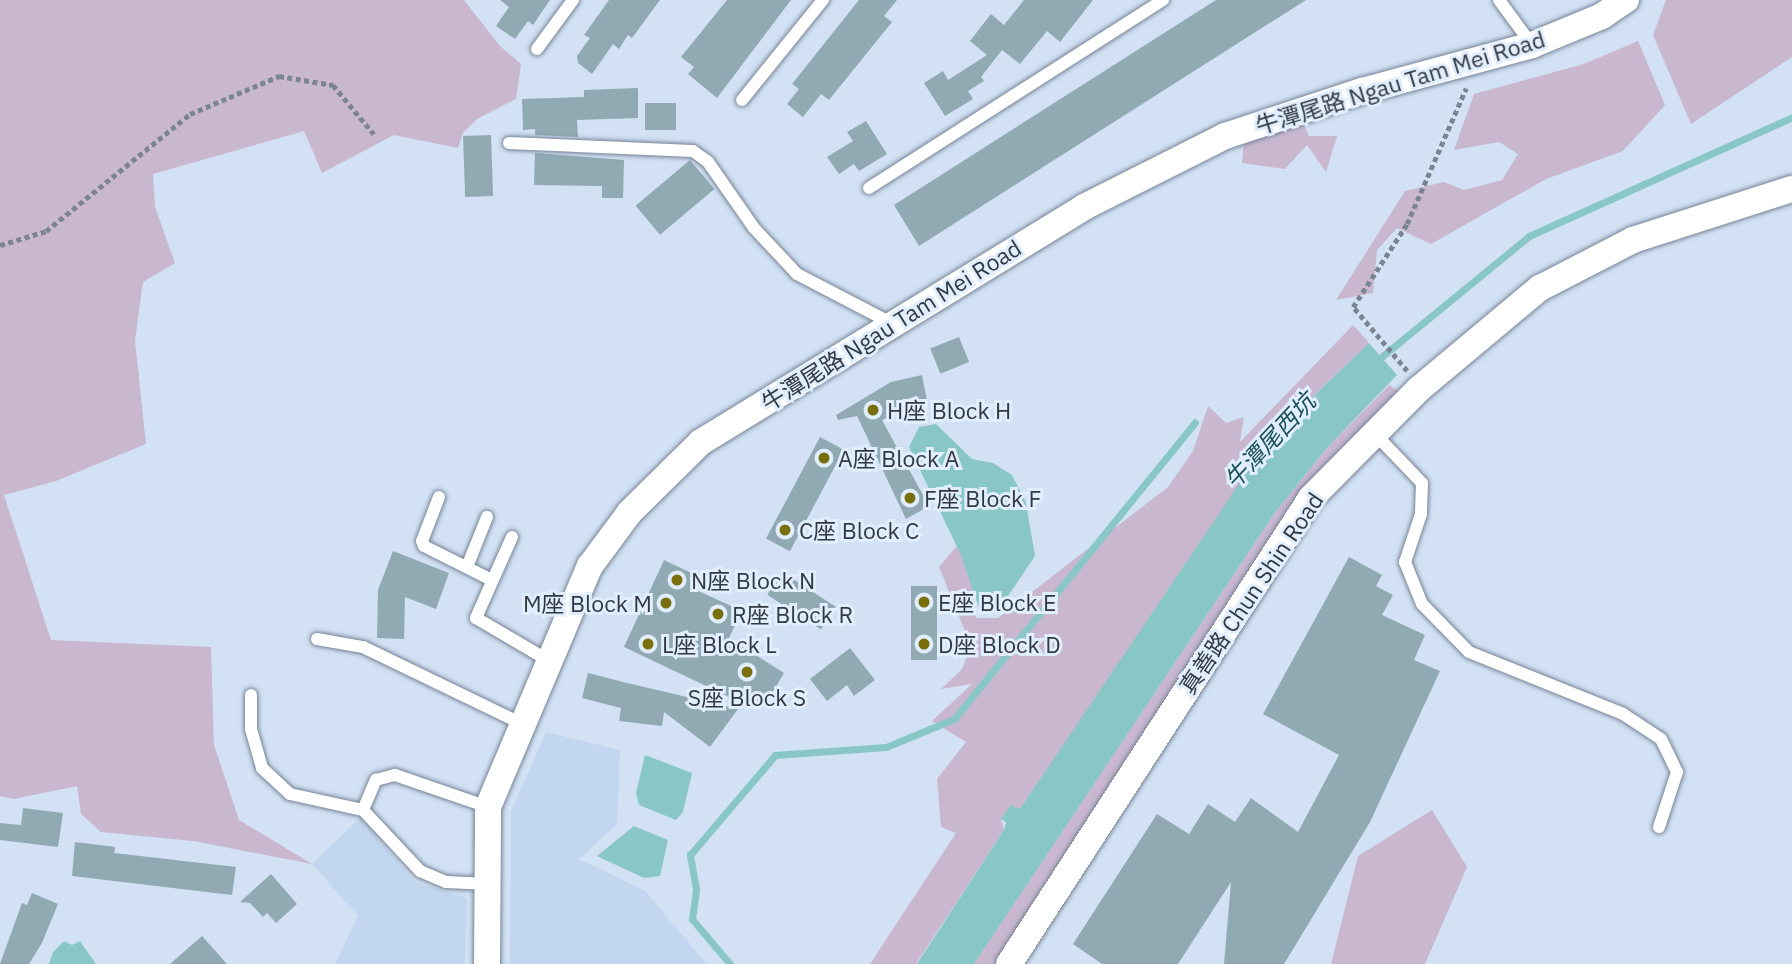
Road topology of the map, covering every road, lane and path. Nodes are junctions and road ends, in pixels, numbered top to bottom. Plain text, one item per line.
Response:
1 (573, 0) edge
2 (824, 0) edge
3 (1163, 0) edge
4 (1499, 0) edge
5 (1626, 0) edge
6 (1532, 45) junction
7 (537, 49) dead end
8 (1466, 63) junction
9 (742, 100) dead end
10 (374, 134) dead end
11 (509, 143) dead end
12 (869, 188) dead end
13 (1792, 190) edge
14 (0, 245) edge
15 (894, 324) junction
16 (1421, 387) junction
17 (1375, 434) junction
18 (439, 497) dead end
19 (487, 517) dead end
20 (512, 537) dead end
21 (467, 567) junction
22 (492, 580) junction
23 (317, 639) dead end
24 (552, 662) junction
25 (251, 695) dead end
26 (524, 725) junction
27 (488, 807) junction
28 (363, 810) junction
29 (1659, 827) dead end
30 (490, 884) junction
31 (487, 964) edge
32 (1009, 964) edge

1 - 7 lane
2 - 9 lane
3 - 12 lane
4 - 6 lane
5 - 6 street, 牛潭尾路 Ngau Tam Mei Road
6 - 8 street, 牛潭尾路 Ngau Tam Mei Road
8 - 15 street, 牛潭尾路 Ngau Tam Mei Road
8 - 16 path
10 - 14 path
11 - 15 lane
13 - 16 street, 真善路 Chun Shin Road
15 - 24 street, 牛潭尾路 Ngau Tam Mei Road
16 - 17 street, 真善路 Chun Shin Road
17 - 29 lane
17 - 32 street, 真善路 Chun Shin Road
18 - 21 lane
19 - 21 lane
20 - 22 lane
21 - 22 lane
22 - 24 lane
23 - 26 lane
24 - 26 street, 牛潭尾路 Ngau Tam Mei Road
25 - 28 lane
26 - 27 street, 牛潭尾路 Ngau Tam Mei Road
27 - 28 lane
27 - 30 street, 牛潭尾路 Ngau Tam Mei Road
28 - 30 lane
30 - 31 street, 牛潭尾路 Ngau Tam Mei Road

